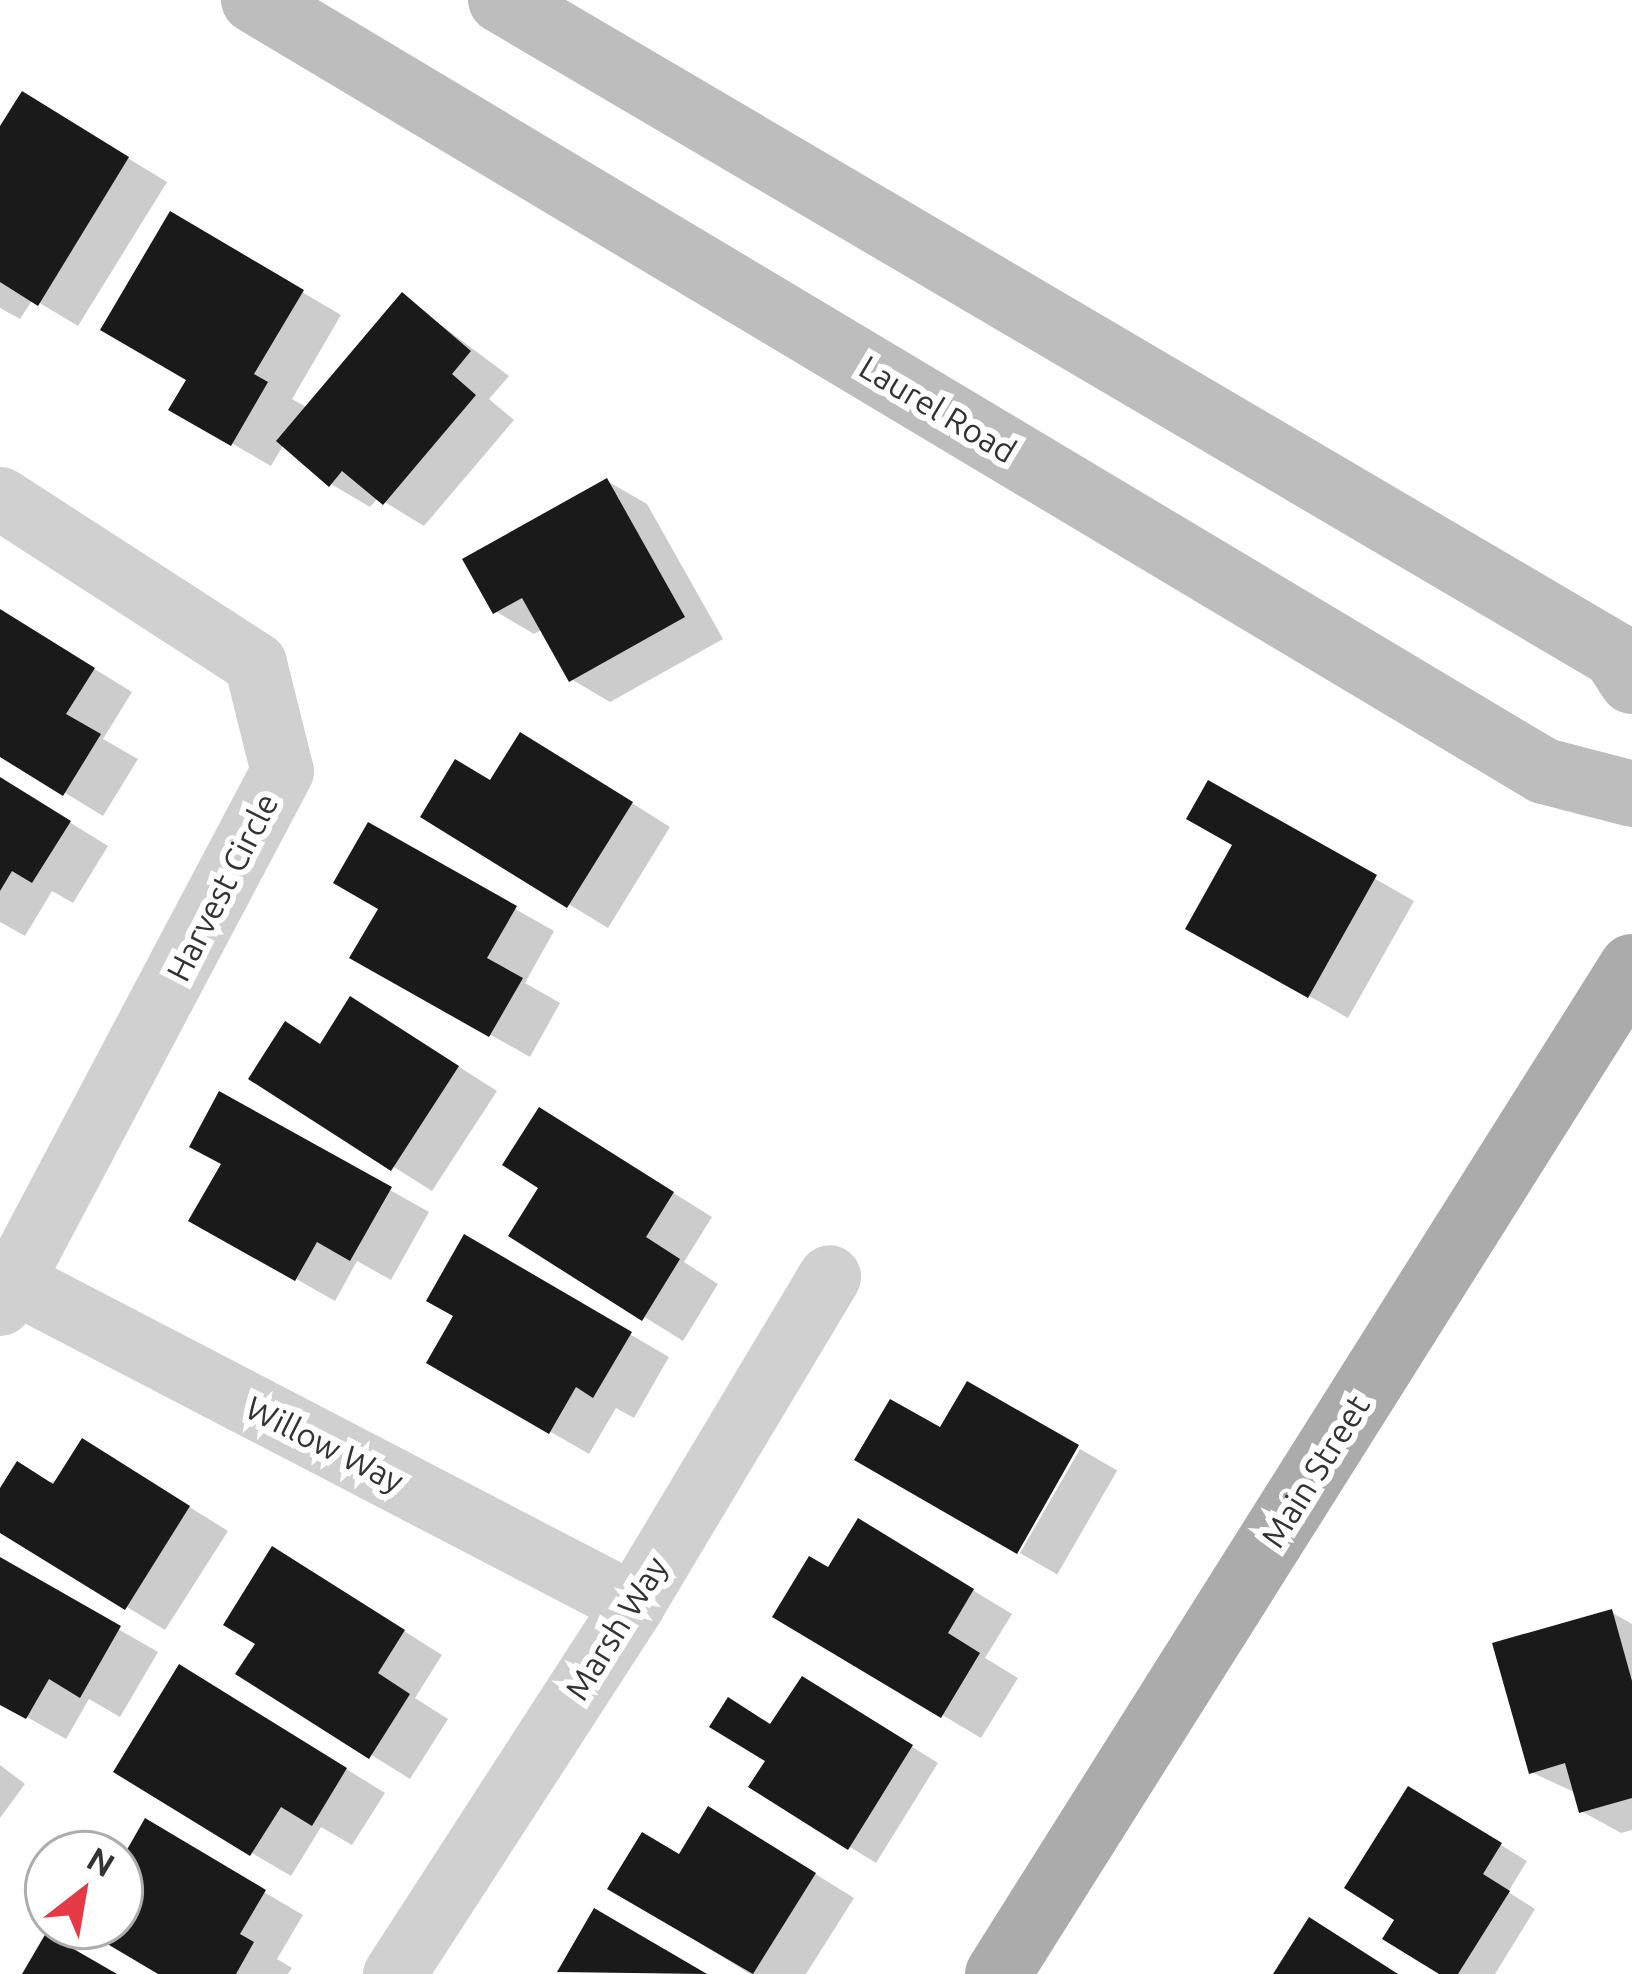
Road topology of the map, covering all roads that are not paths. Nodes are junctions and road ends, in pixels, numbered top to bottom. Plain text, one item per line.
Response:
1 (254, 0) edge
2 (501, 0) edge
3 (0, 498) edge
4 (1632, 681) edge
5 (1632, 794) edge
6 (1632, 967) edge
7 (829, 1276) dead end
8 (8, 1294) edge
9 (633, 1604) junction
10 (394, 1974) edge
11 (998, 1974) edge

1 - 5 main road, Laurel Road
2 - 4 main road
3 - 8 street, Harvest Circle
6 - 11 main road, Main Street
7 - 9 street, Marsh Way
8 - 9 street, Willow Way
9 - 10 street, Marsh Way

